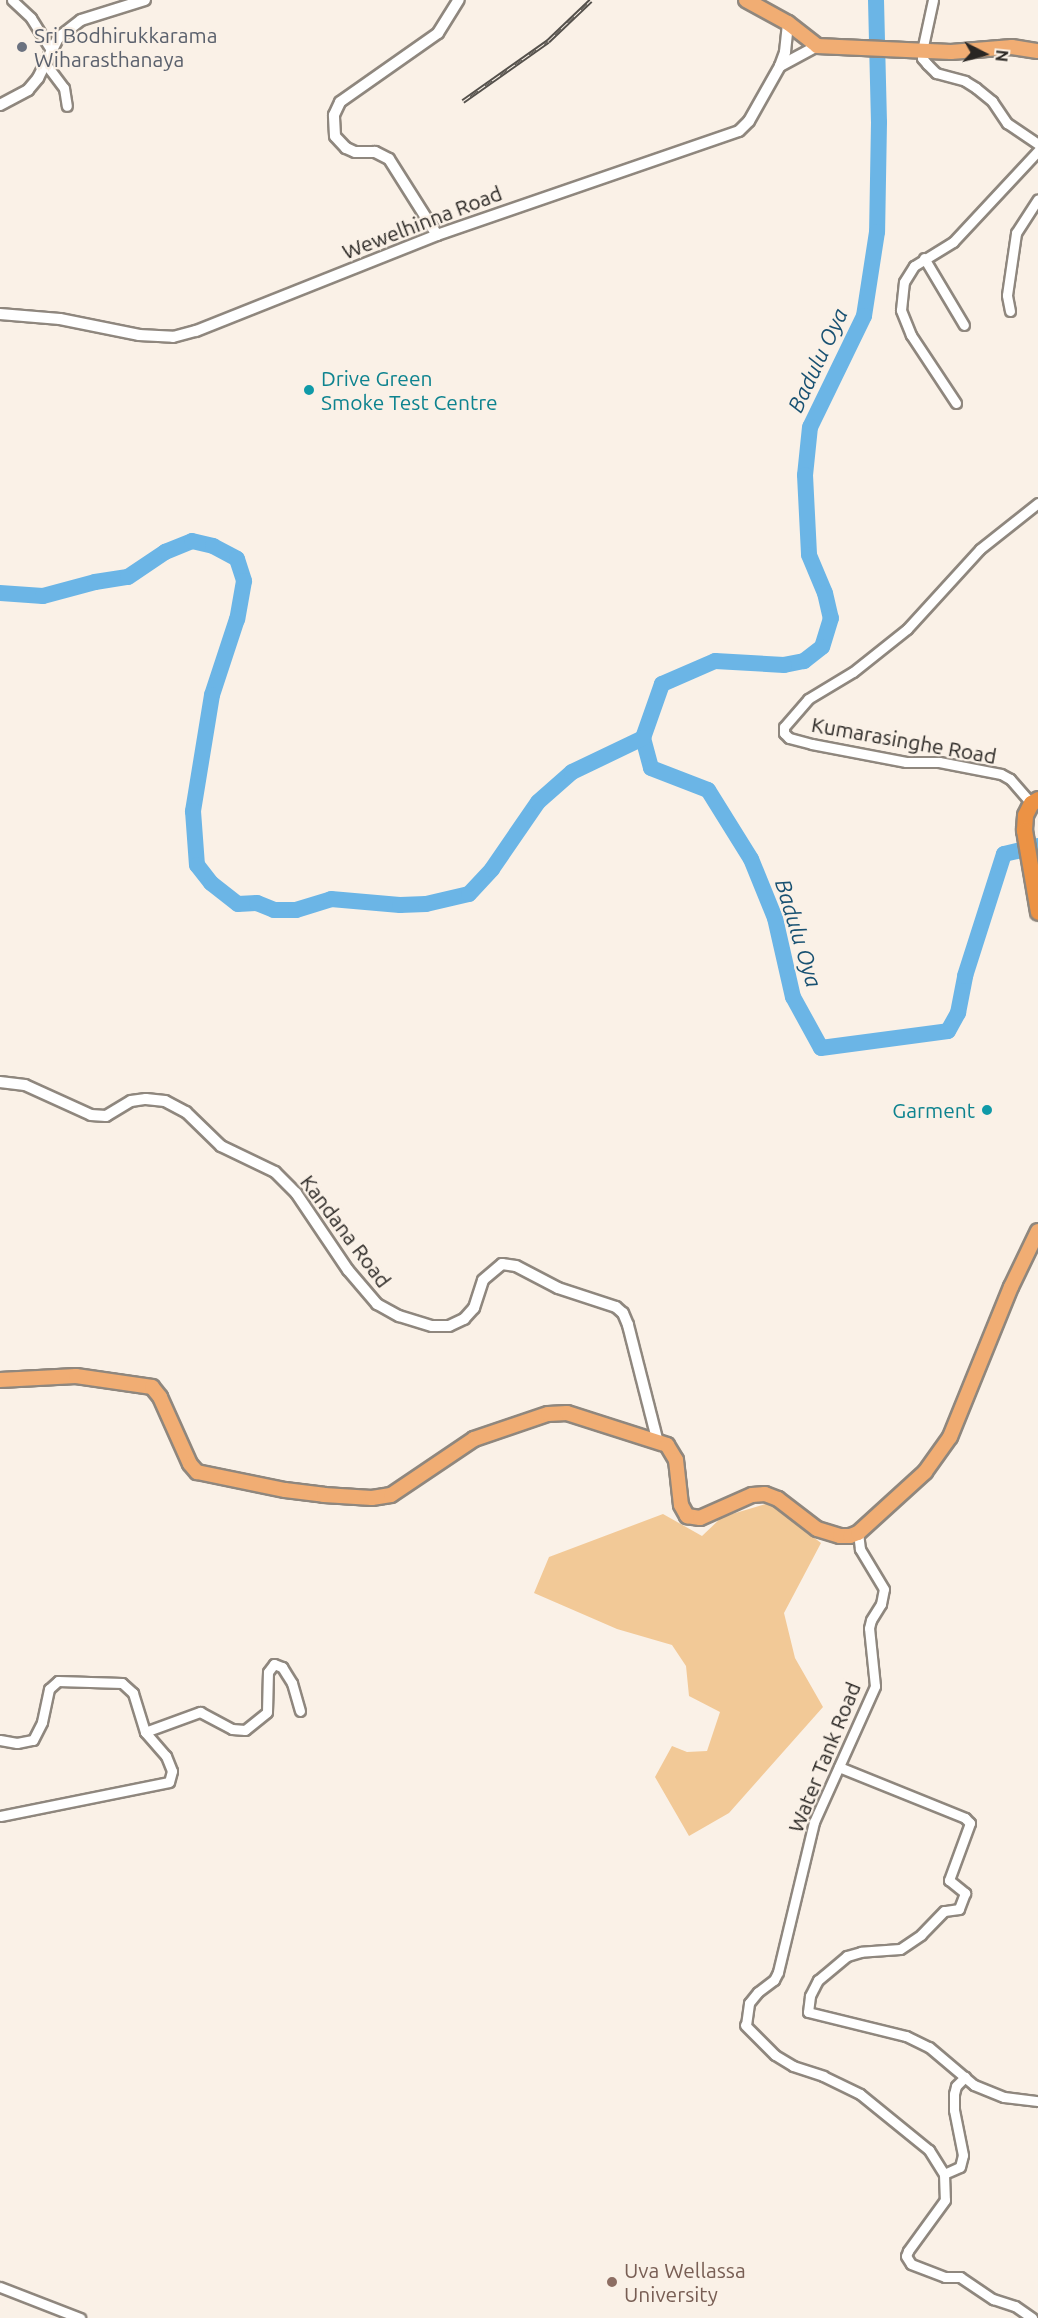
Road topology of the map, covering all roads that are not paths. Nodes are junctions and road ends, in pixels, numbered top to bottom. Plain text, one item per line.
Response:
1 (12, 0) edge
2 (145, 0) edge
3 (459, 0) edge
4 (746, 0) edge
5 (933, 0) edge
6 (788, 23) junction
7 (818, 46) junction
8 (51, 50) junction
9 (917, 51) junction
10 (1038, 51) edge
11 (45, 63) junction
12 (780, 66) junction
13 (0, 105) edge
14 (67, 105) dead end
15 (1038, 144) edge
16 (1038, 151) edge
17 (1038, 199) edge
18 (437, 235) junction
19 (924, 258) junction
20 (1010, 311) dead end
21 (0, 314) edge
22 (963, 326) dead end
23 (956, 403) dead end
24 (1038, 503) edge
25 (1034, 801) edge
26 (1038, 912) edge
27 (0, 1082) edge
28 (1038, 1231) edge
29 (0, 1380) edge
30 (658, 1443) junction
31 (858, 1533) junction
32 (300, 1711) dead end
33 (145, 1732) junction
34 (0, 1740) edge
35 (839, 1767) junction
36 (0, 1816) edge
37 (965, 2077) junction
38 (1038, 2101) edge
39 (944, 2174) junction
40 (0, 2288) edge
41 (80, 2318) edge
42 (1032, 2318) edge

1 - 8 street
2 - 8 street
3 - 18 street
4 - 6 main road
5 - 9 street
6 - 7 main road
6 - 12 street, Wewelhinna Road
7 - 9 main road
7 - 12 street
8 - 11 street
9 - 10 main road
9 - 15 street
11 - 13 street
11 - 14 street
12 - 18 street, Wewelhinna Road
16 - 19 street
17 - 20 street
18 - 21 street, Wewelhinna Road
19 - 22 street
19 - 23 street
24 - 25 street, Kumarasinghe Road
25 - 26 highway
27 - 30 street, Kandana Road
28 - 31 main road
29 - 30 main road
30 - 31 main road
31 - 35 street, Water Tank Road
32 - 33 street
33 - 34 street
33 - 36 street
35 - 37 street
35 - 39 street, Water Tank Road
37 - 38 street
37 - 39 street
39 - 42 street
40 - 41 street

